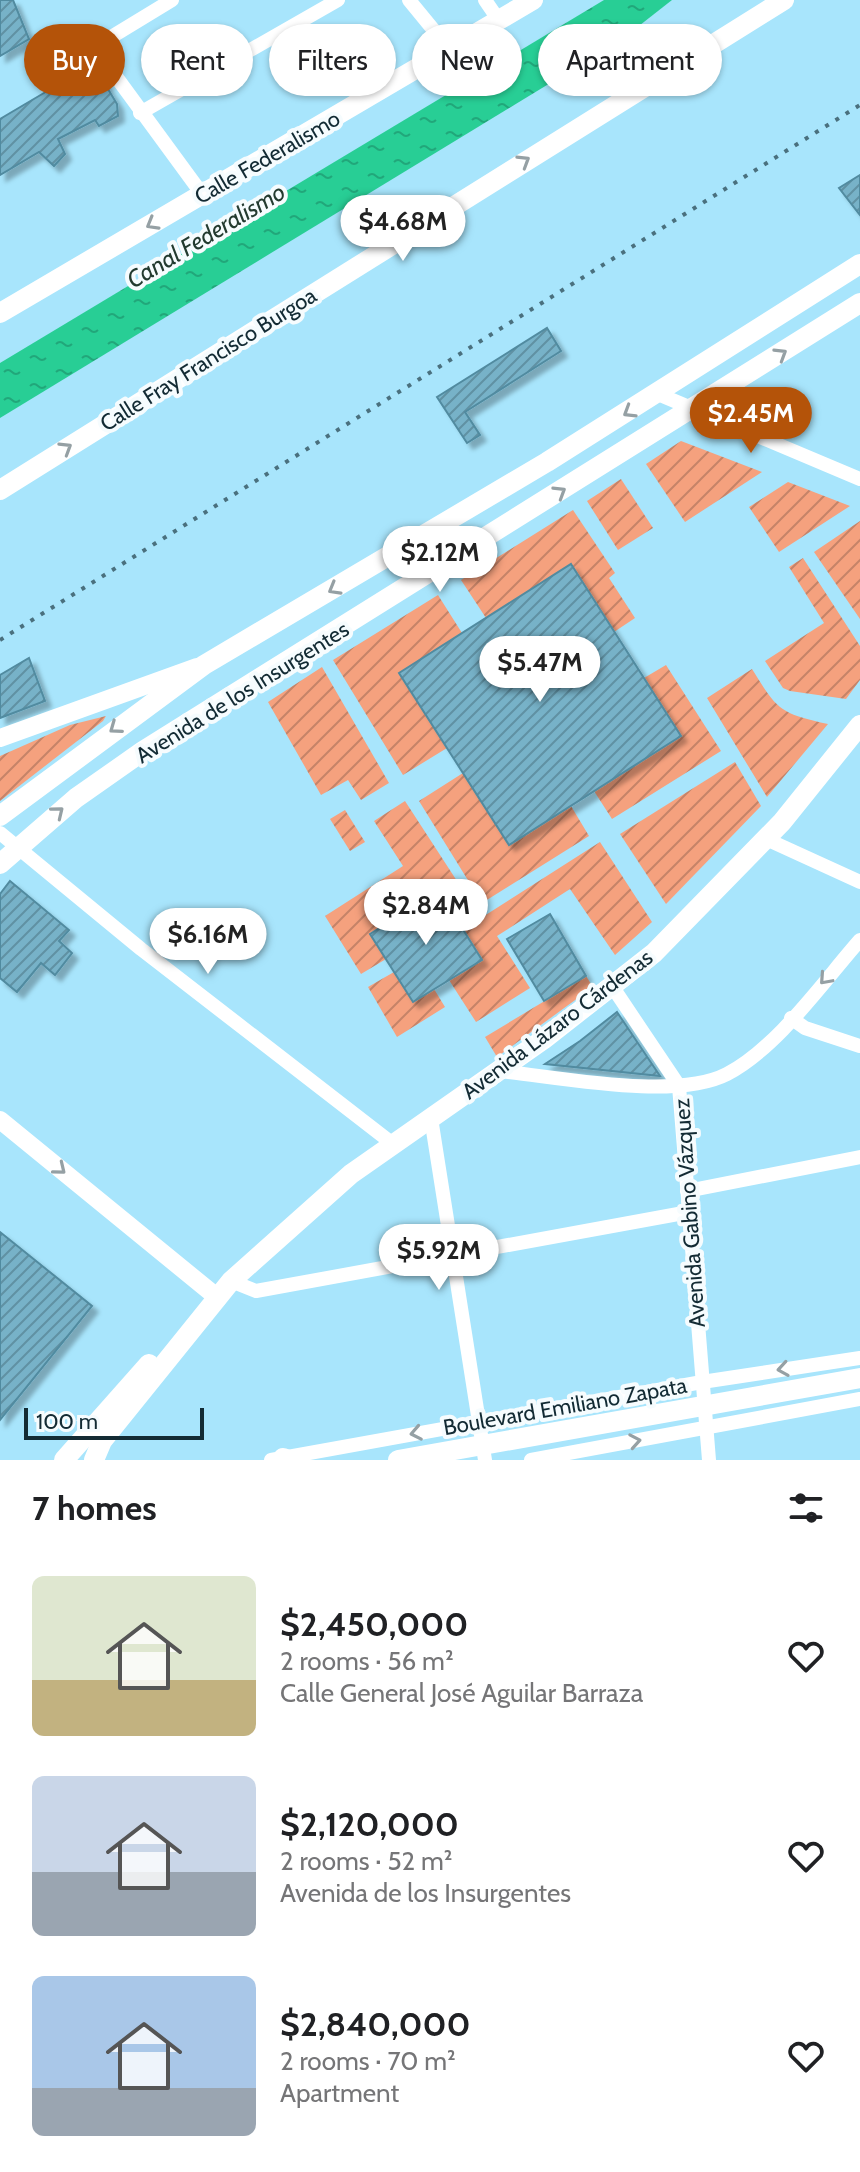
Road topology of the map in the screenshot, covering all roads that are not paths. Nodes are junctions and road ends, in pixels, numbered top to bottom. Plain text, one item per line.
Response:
1 (172, 0) edge
2 (338, 0) edge
3 (409, 0) edge
4 (485, 0) edge
5 (533, 0) edge
6 (784, 0) edge
7 (500, 22) junction
8 (429, 24) edge
9 (496, 24) edge
10 (412, 72) edge
11 (140, 113) junction
12 (202, 194) junction
13 (860, 264) edge
14 (860, 303) edge
15 (0, 313) edge
16 (658, 394) junction
17 (690, 410) junction
18 (860, 479) edge
19 (0, 490) edge
20 (204, 665) junction
21 (860, 725) edge
22 (0, 738) edge
23 (0, 816) edge
24 (766, 839) junction
25 (8, 840) edge
26 (0, 864) edge
27 (860, 882) edge
28 (860, 940) edge
29 (612, 986) junction
30 (791, 1018) junction
31 (860, 1046) edge
32 (499, 1071) junction
33 (679, 1086) junction
34 (431, 1118) junction
35 (0, 1120) edge
36 (393, 1144) junction
37 (860, 1157) edge
38 (687, 1191) junction
39 (689, 1212) junction
40 (452, 1255) junction
41 (221, 1290) junction
42 (860, 1358) edge
43 (860, 1378) edge
44 (702, 1382) junction
45 (860, 1399) edge
46 (704, 1405) junction
47 (479, 1421) junction
48 (706, 1428) junction
49 (484, 1452) edge
50 (281, 1459) edge
51 (64, 1460) edge
52 (94, 1460) edge
53 (398, 1460) edge
54 (531, 1460) edge
55 (709, 1460) edge

1 - 11 street
2 - 11 street
3 - 8 street
4 - 7 street
5 - 7 main road, Calle Federalismo
19 -> 6 main road, Calle Fray Francisco Burgoa
7 - 9 main road, Calle Federalismo
10 - 12 main road, Calle Federalismo
11 - 12 street
12 -> 15 main road, Calle Federalismo
13 - 16 main road, Avenida de los Insurgentes
17 -> 14 main road, Avenida de los Insurgentes
16 - 17 street
16 -> 20 main road, Avenida de los Insurgentes
17 - 18 street
25 -> 17 main road, Avenida de los Insurgentes
20 - 22 street
20 -> 23 main road, Avenida de los Insurgentes
21 - 24 main road, Avenida Lázaro Cárdenas
24 - 27 street
24 - 29 main road, Avenida Lázaro Cárdenas
25 - 26 main road, Avenida de los Insurgentes
25 - 36 street
28 -> 30 street
29 - 32 main road, Avenida Lázaro Cárdenas
29 - 33 street, Avenida Gabino Vázquez
30 - 31 street
30 - 33 street
32 - 33 street
32 - 34 main road, Avenida Lázaro Cárdenas
33 - 38 street, Avenida Gabino Vázquez
34 - 36 main road, Avenida Lázaro Cárdenas
34 - 40 street
35 -> 41 street
36 - 41 main road, Avenida Lázaro Cárdenas
37 - 38 street
38 - 39 street, Avenida Gabino Vázquez
39 - 40 street
39 - 44 street, Avenida Gabino Vázquez
40 - 41 street
40 - 47 street
41 - 51 main road, Avenida Lázaro Cárdenas
41 - 52 main road, Avenida Lázaro Cárdenas
42 -> 44 street, Boulevard Emiliano Zapata
43 - 46 main road, Boulevard Emiliano Zapata
44 - 46 street, Avenida Gabino Vázquez
44 - 47 street, Boulevard Emiliano Zapata
45 - 48 street
46 - 48 street, Avenida Gabino Vázquez
46 - 49 main road, Boulevard Emiliano Zapata
47 - 49 street
47 -> 50 street, Boulevard Emiliano Zapata
54 -> 48 street
48 - 55 street, Avenida Gabino Vázquez
49 - 53 main road, Boulevard Emiliano Zapata

